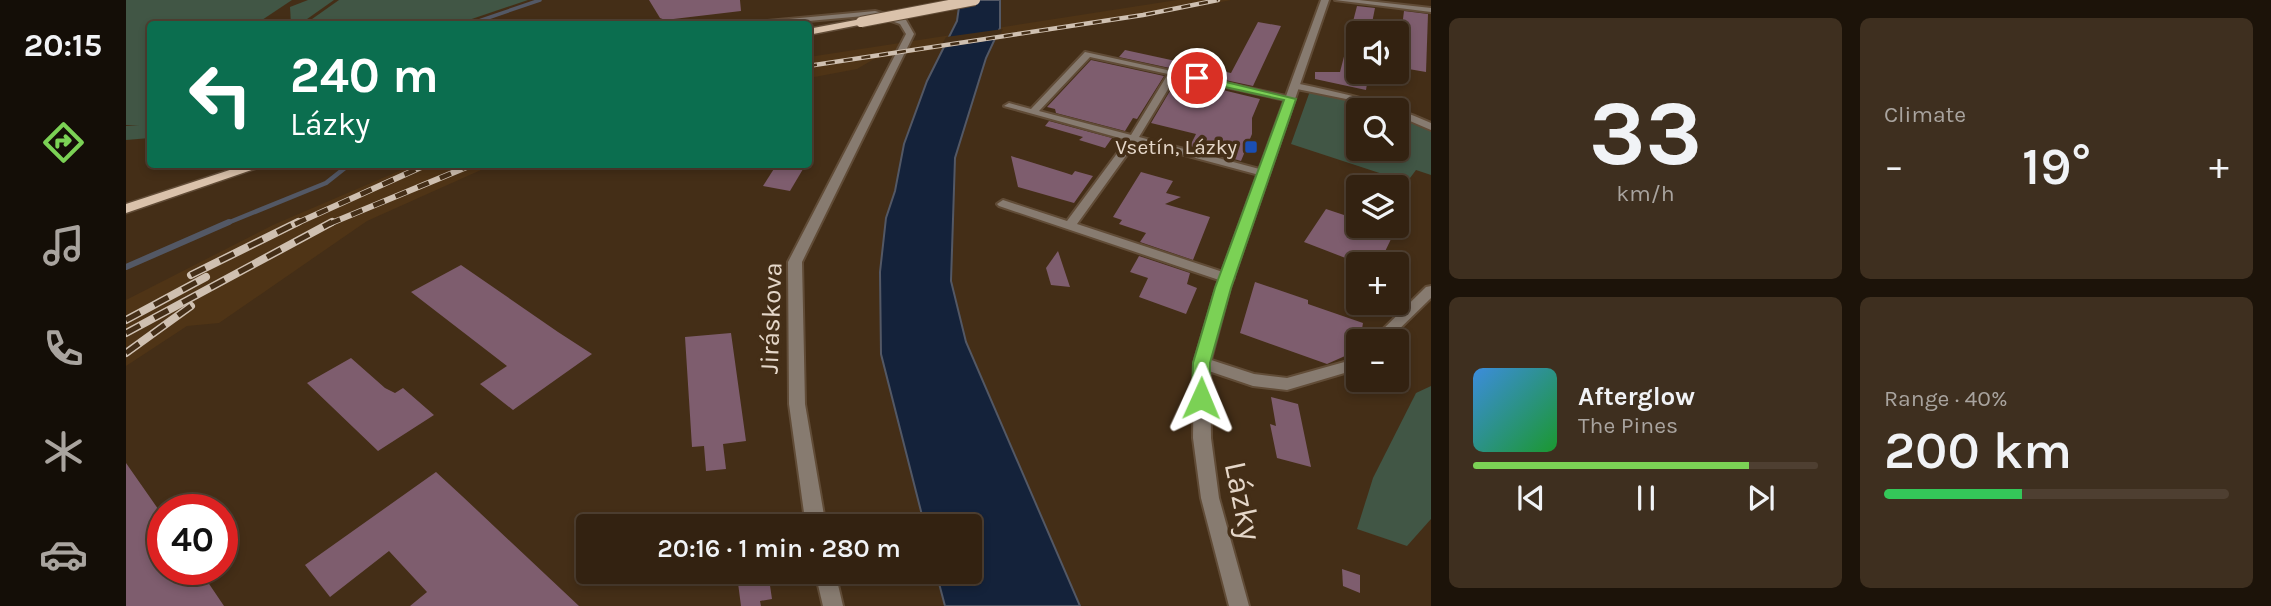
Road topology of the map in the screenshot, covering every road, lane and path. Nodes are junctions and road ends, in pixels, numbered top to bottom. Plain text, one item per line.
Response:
1 (975, 0) edge
2 (1325, 0) edge
3 (1339, 0) edge
4 (1431, 10) edge
5 (788, 21) edge
6 (812, 31) edge
7 (1173, 73) junction
8 (1293, 92) junction
9 (1349, 98) edge
10 (1009, 106) dead end
11 (1033, 112) junction
12 (1409, 117) edge
13 (1431, 127) edge
14 (1133, 139) junction
15 (251, 168) edge
16 (1263, 173) junction
17 (1003, 204) dead end
18 (126, 209) edge
19 (1070, 226) junction
20 (1227, 278) junction
21 (1431, 290) edge
22 (1390, 329) edge
23 (1202, 363) junction
24 (1346, 367) edge
25 (814, 514) edge
26 (828, 584) edge
27 (833, 606) edge
28 (1242, 606) edge

1 - 6 main road, bridge
2 - 8 street, Lázky
3 - 4 street
5 - 25 street, Jiráskova
7 - 8 street
7 - 11 street
7 - 14 street
8 - 9 street
8 - 16 street, Lázky
10 - 11 street
11 - 14 street
12 - 13 street
14 - 16 street
14 - 19 street
15 - 18 main road
16 - 20 street, Lázky
17 - 19 street
19 - 20 street
20 - 23 street, Lázky
21 - 22 street
23 - 24 street
23 - 28 street, Lázky
26 - 27 street

